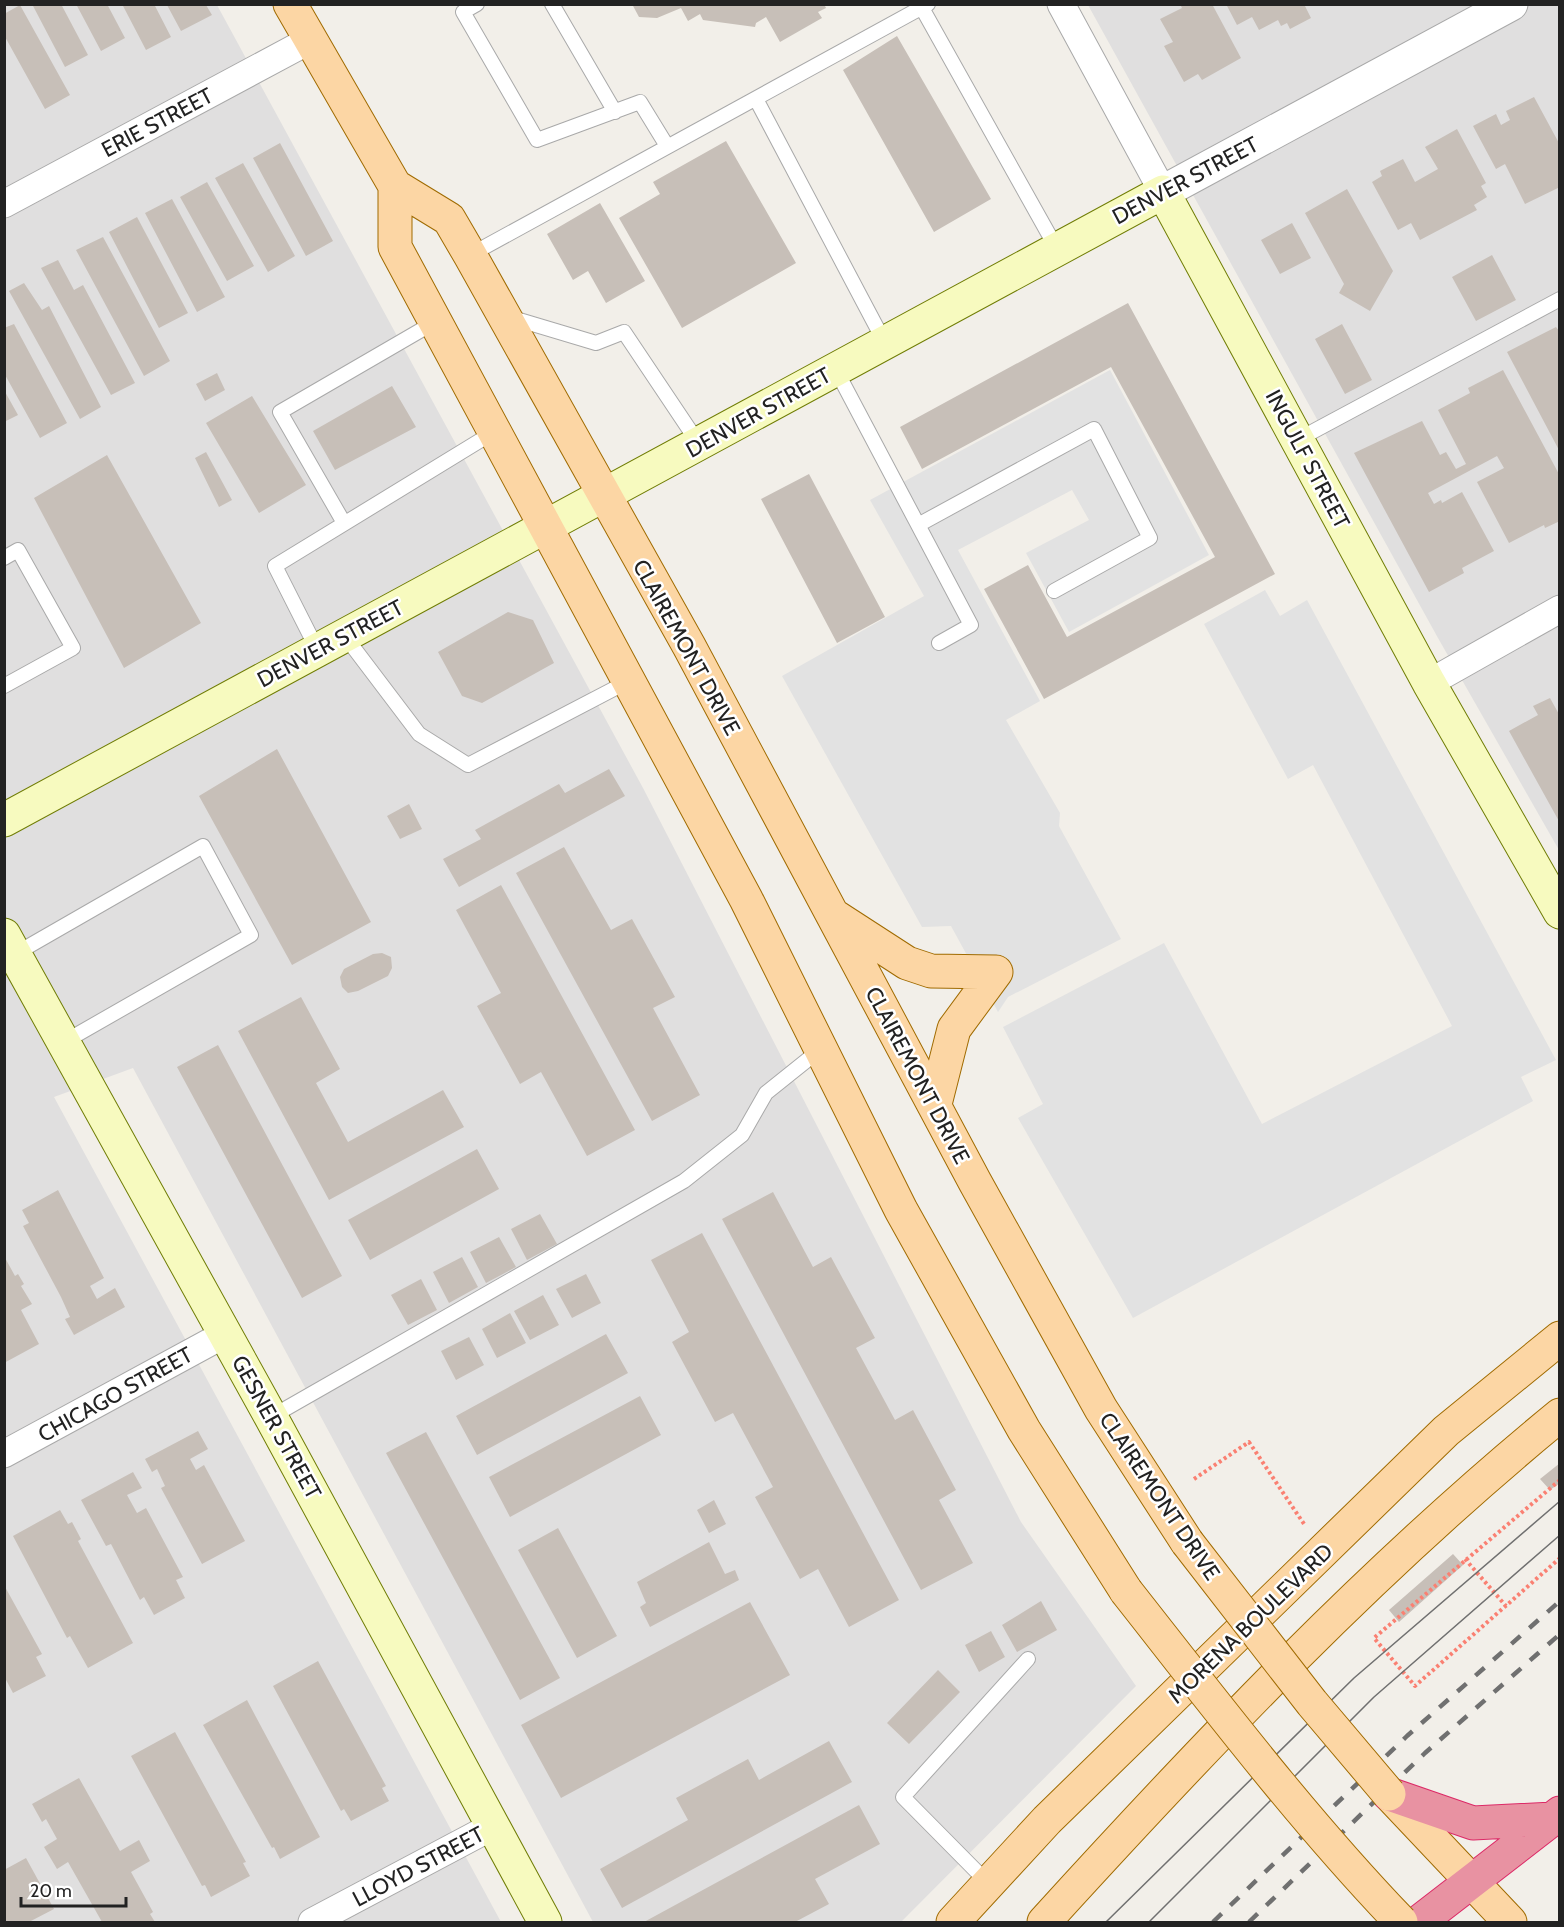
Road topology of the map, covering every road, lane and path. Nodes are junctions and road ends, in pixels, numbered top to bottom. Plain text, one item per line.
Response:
1 (290, 4) edge
2 (477, 4) edge
3 (552, 4) edge
4 (1061, 4) edge
5 (1511, 4) edge
6 (925, 6) edge
7 (309, 40) junction
8 (756, 99) junction
9 (615, 112) junction
10 (667, 146) junction
11 (395, 186) junction
12 (1163, 192) junction
13 (4, 204) edge
14 (1057, 249) junction
15 (470, 255) junction
16 (1560, 299) edge
17 (504, 315) junction
18 (435, 322) junction
19 (885, 343) junction
20 (836, 370) junction
21 (494, 432) junction
22 (1298, 440) junction
23 (699, 444) junction
24 (605, 495) junction
25 (344, 523) junction
26 (918, 525) junction
27 (545, 526) junction
28 (4, 558) edge
29 (1054, 591) dead end
30 (1560, 609) edge
31 (331, 642) junction
32 (939, 643) dead end
33 (630, 680) junction
34 (1429, 683) junction
35 (4, 686) edge
36 (4, 820) edge
37 (1560, 912) edge
38 (833, 915) junction
39 (10, 944) edge
40 (64, 1042) junction
41 (821, 1049) junction
42 (935, 1104) junction
43 (225, 1334) junction
44 (1560, 1338) edge
45 (1560, 1414) edge
46 (271, 1417) junction
47 (4, 1454) edge
48 (1194, 1479) dead end
49 (1560, 1480) edge
50 (1327, 1548) junction
51 (1560, 1558) edge
52 (1465, 1559) junction
53 (1506, 1606) junction
54 (1028, 1659) dead end
55 (1389, 1794) junction
56 (1556, 1816) edge
57 (493, 1826) junction
58 (1473, 1883) junction
59 (989, 1884) junction
60 (312, 1923) edge
61 (545, 1923) edge
62 (953, 1923) edge
63 (1044, 1923) edge
64 (1401, 1923) edge
65 (1419, 1923) edge
66 (1510, 1923) edge

1 - 7 main road, CLAIREMONT DRIVE
2 - 9 lane
3 - 9 lane
4 - 12 street, INGULF STREET
5 - 12 street, DENVER STREET
6 - 8 lane
6 - 14 lane
7 - 11 main road, CLAIREMONT DRIVE
7 - 13 street, ERIE STREET
8 - 10 lane
8 - 19 lane
9 - 10 lane
10 - 15 lane
11 - 15 main road, CLAIREMONT DRIVE
11 - 18 main road
12 - 14 main road, DENVER STREET
12 - 22 main road, INGULF STREET
14 - 19 main road, DENVER STREET
15 - 17 main road, CLAIREMONT DRIVE
16 - 22 lane
17 - 23 lane
17 - 24 main road, CLAIREMONT DRIVE
18 - 21 main road
18 - 25 lane
19 - 20 main road, DENVER STREET
20 - 23 main road, DENVER STREET
20 - 26 lane
21 - 25 lane
21 - 27 main road
22 - 34 main road, INGULF STREET
23 - 24 main road, DENVER STREET
24 - 27 main road, DENVER STREET
24 - 38 main road, CLAIREMONT DRIVE
25 - 31 lane
26 - 29 lane
26 - 32 lane
27 - 31 main road, DENVER STREET
27 - 33 main road
28 - 35 lane
30 - 34 street
31 - 33 lane
31 - 36 main road, DENVER STREET
33 - 41 main road
34 - 37 main road, INGULF STREET
38 - 42 main road, CLAIREMONT DRIVE
38 - 42 main road
39 - 40 main road, GESNER STREET
39 - 40 lane
40 - 43 main road, GESNER STREET
41 - 46 lane
41 - 64 main road, bridge
42 - 55 main road, CLAIREMONT DRIVE, bridge
43 - 46 main road, GESNER STREET
43 - 47 street, CHICAGO STREET
44 - 50 main road, MORENA BOULEVARD
45 - 63 main road
46 - 57 main road, GESNER STREET
48 - 50 path
49 - 52 path
50 - 59 main road, MORENA BOULEVARD
51 - 53 path
52 - 53 path
52 - 53 path
54 - 59 lane
55 - 56 highway
55 - 58 main road, CLAIREMONT DRIVE
56 - 58 highway
57 - 60 street, LLOYD STREET
57 - 61 main road, GESNER STREET
58 - 65 highway
58 - 66 main road, CLAIREMONT DRIVE
59 - 62 main road, MORENA BOULEVARD

